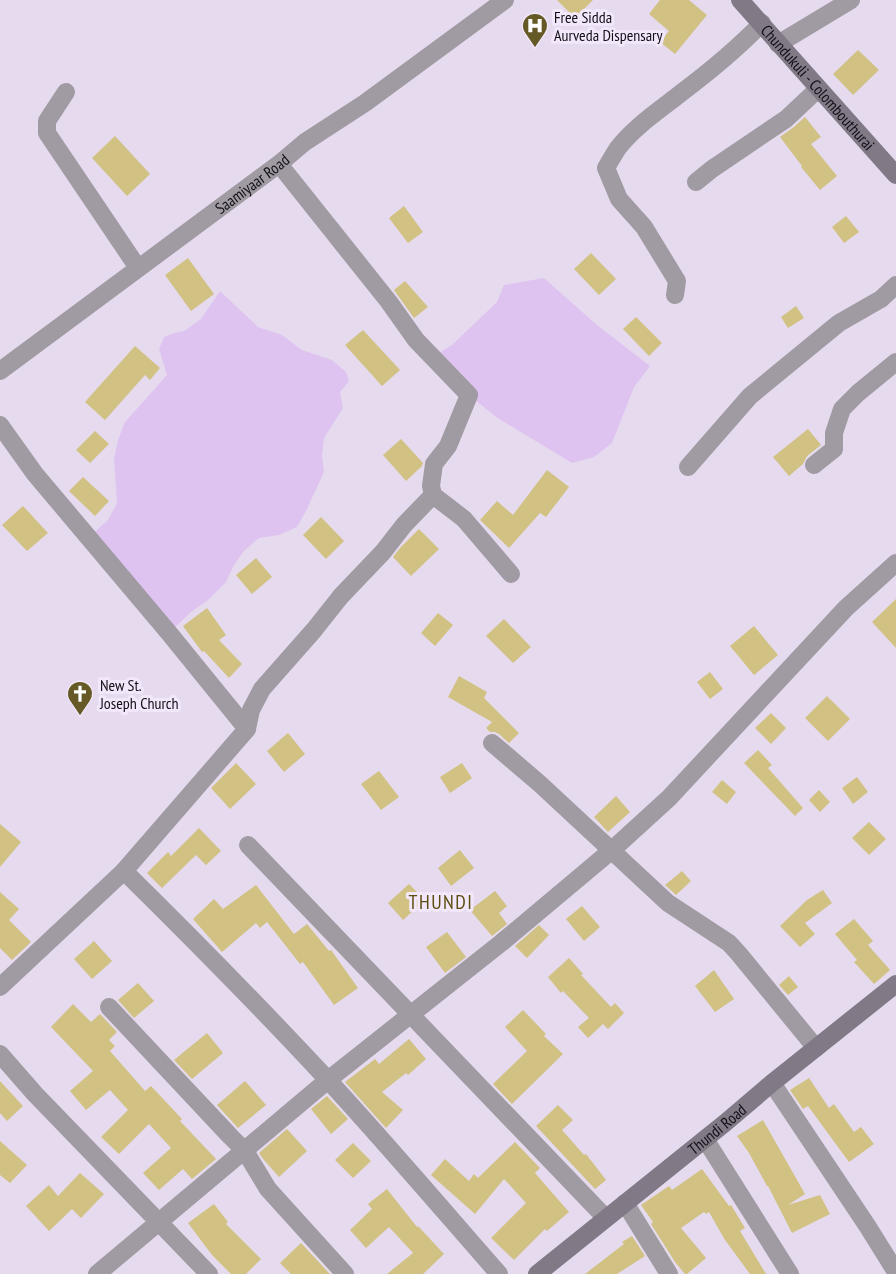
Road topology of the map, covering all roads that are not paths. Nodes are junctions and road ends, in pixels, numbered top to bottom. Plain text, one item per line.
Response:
1 (505, 0) edge
2 (740, 0) edge
3 (851, 0) edge
4 (762, 23) junction
5 (778, 44) junction
6 (818, 89) junction
7 (66, 92) dead end
8 (279, 164) junction
9 (896, 175) edge
10 (696, 182) dead end
11 (138, 268) junction
12 (896, 285) edge
13 (675, 296) dead end
14 (896, 362) edge
15 (0, 371) edge
16 (0, 424) edge
17 (814, 465) dead end
18 (688, 467) dead end
19 (433, 495) junction
20 (896, 563) edge
21 (511, 573) dead end
22 (247, 729) junction
23 (492, 743) dead end
24 (248, 844) dead end
25 (612, 850) junction
26 (124, 871) junction
27 (896, 984) edge
28 (0, 987) edge
29 (109, 1007) dead end
30 (411, 1015) junction
31 (816, 1047) junction
32 (0, 1054) edge
33 (328, 1080) junction
34 (772, 1083) junction
35 (705, 1139) junction
36 (245, 1150) junction
37 (625, 1203) junction
38 (601, 1213) dead end
39 (159, 1223) junction
40 (547, 1271) edge
41 (896, 1272) edge
42 (97, 1274) edge
43 (209, 1274) edge
44 (345, 1274) edge
45 (499, 1274) edge
46 (669, 1274) edge
47 (790, 1274) edge

1 - 8 street, Saamiyaar Road
2 - 4 main road, Chundukuli - Colombouthurai
3 - 5 street
4 - 5 main road, Chundukuli - Colombouthurai
4 - 13 street
5 - 6 main road, Chundukuli - Colombouthurai
6 - 9 main road, Chundukuli - Colombouthurai
6 - 10 street
7 - 11 street
8 - 11 street, Saamiyaar Road
8 - 19 street
11 - 15 street, Saamiyaar Road
12 - 18 street
14 - 17 street
16 - 22 street
19 - 21 street
19 - 22 street
20 - 25 street
22 - 26 street
23 - 25 street
24 - 30 street
25 - 30 street
25 - 31 street
26 - 28 street
26 - 33 street
27 - 31 main road, Thundi Road
29 - 36 street
30 - 33 street
30 - 38 street
31 - 34 main road, Thundi Road
32 - 39 street
33 - 36 street
33 - 45 street
34 - 35 main road, Thundi Road
34 - 41 street
35 - 37 main road, Thundi Road
35 - 47 street
36 - 39 street
36 - 44 street
37 - 40 main road, Thundi Road
37 - 46 street
39 - 42 street
39 - 43 street

